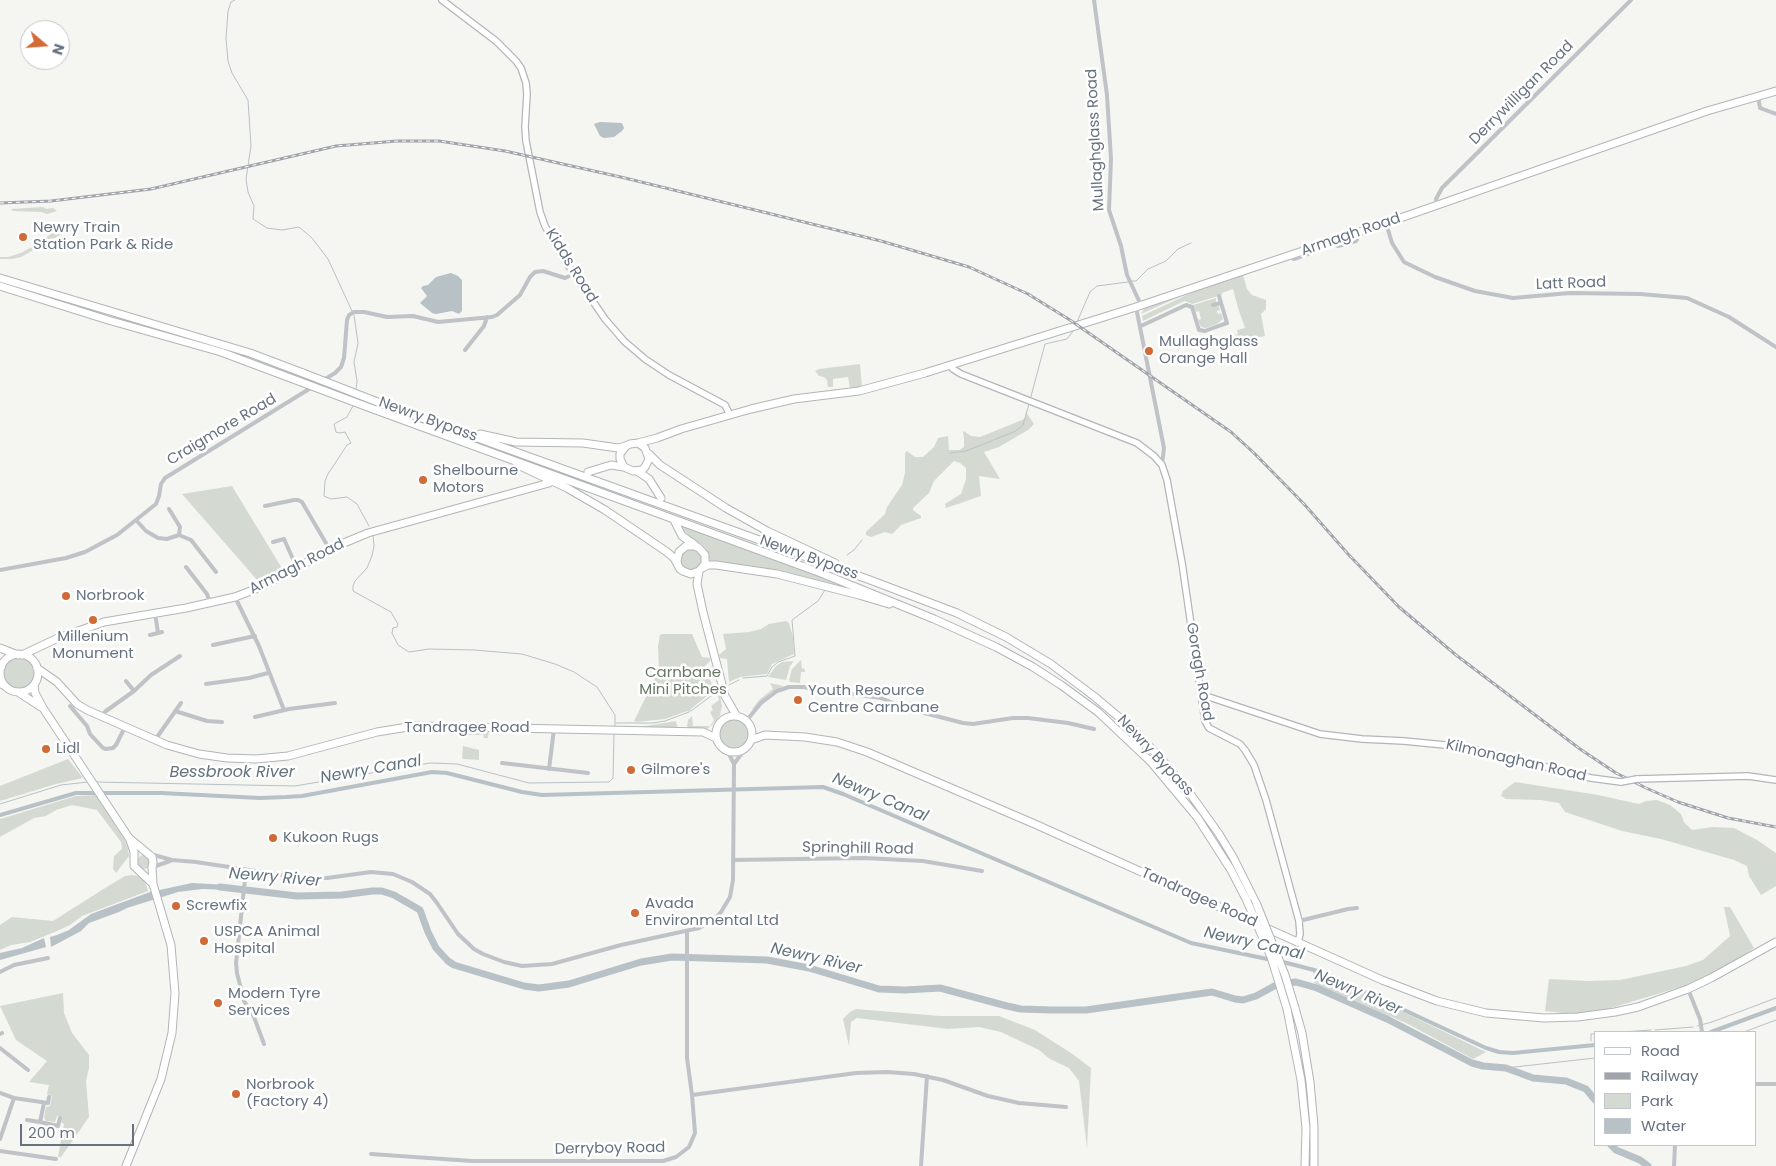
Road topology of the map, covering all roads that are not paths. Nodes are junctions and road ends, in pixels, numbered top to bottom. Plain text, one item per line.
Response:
1 (442, 0) edge
2 (1094, 0) edge
3 (1631, 0) edge
4 (1776, 91) edge
5 (1758, 96) junction
6 (1776, 114) edge
7 (1438, 205) junction
8 (1386, 223) junction
9 (574, 274) junction
10 (0, 278) edge
11 (0, 286) edge
12 (1219, 296) dead end
13 (1221, 303) junction
14 (1213, 305) dead end
15 (1139, 306) junction
16 (487, 317) junction
17 (1141, 326) junction
18 (1776, 347) edge
19 (466, 350) dead end
20 (950, 365) junction
21 (730, 415) junction
22 (448, 426) junction
23 (657, 438) junction
24 (638, 443) junction
25 (626, 446) junction
26 (486, 450) junction
27 (648, 453) junction
28 (620, 454) junction
29 (648, 463) junction
30 (611, 465) junction
31 (1162, 465) junction
32 (624, 467) junction
33 (637, 471) junction
34 (588, 472) dead end
35 (649, 479) junction
36 (549, 483) dead end
37 (661, 498) dead end
38 (265, 506) dead end
39 (169, 508) dead end
40 (136, 520) junction
41 (675, 522) dead end
42 (180, 535) junction
43 (682, 536) junction
44 (273, 542) dead end
45 (695, 546) junction
46 (330, 550) junction
47 (679, 552) junction
48 (678, 565) junction
49 (186, 567) dead end
50 (297, 568) junction
51 (0, 570) edge
52 (701, 570) junction
53 (216, 572) dead end
54 (687, 573) junction
55 (870, 580) junction
56 (697, 584) junction
57 (235, 597) junction
58 (210, 603) junction
59 (155, 613) junction
60 (934, 619) junction
61 (150, 635) dead end
62 (255, 636) junction
63 (44, 645) junction
64 (213, 645) dead end
65 (0, 649) edge
66 (20, 655) junction
67 (180, 656) dead end
68 (2, 666) edge
69 (36, 666) junction
70 (268, 673) junction
71 (48, 676) junction
72 (36, 681) junction
73 (126, 681) dead end
74 (0, 684) edge
75 (206, 684) dead end
76 (8, 688) junction
77 (17, 692) junction
78 (134, 692) junction
79 (725, 696) junction
80 (1201, 697) junction
81 (181, 702) dead end
82 (334, 703) dead end
83 (70, 706) dead end
84 (43, 708) junction
85 (284, 710) junction
86 (175, 711) junction
87 (736, 715) junction
88 (101, 716) junction
89 (255, 716) dead end
90 (721, 720) junction
91 (1089, 721) dead end
92 (222, 722) dead end
93 (748, 722) junction
94 (125, 726) junction
95 (1088, 727) junction
96 (554, 728) junction
97 (716, 728) junction
98 (1094, 728) dead end
99 (703, 732) junction
100 (765, 735) junction
101 (716, 738) junction
102 (155, 740) junction
103 (752, 740) junction
104 (744, 750) junction
105 (728, 752) junction
106 (502, 763) dead end
107 (734, 764) junction
108 (549, 769) junction
109 (588, 773) dead end
110 (1776, 780) edge
111 (129, 838) junction
112 (148, 853) junction
113 (135, 857) junction
114 (172, 860) junction
115 (733, 860) junction
116 (152, 867) junction
117 (246, 870) junction
118 (141, 871) junction
119 (982, 871) dead end
120 (153, 886) junction
121 (1357, 908) dead end
122 (1299, 921) junction
123 (687, 931) junction
124 (1298, 942) junction
125 (1776, 942) edge
126 (48, 958) dead end
127 (0, 972) edge
128 (1688, 989) junction
129 (1291, 1009) junction
130 (1702, 1031) edge
131 (264, 1044) dead end
132 (0, 1048) edge
133 (28, 1070) dead end
134 (927, 1076) junction
135 (1756, 1084) edge
136 (1776, 1084) edge
137 (0, 1093) edge
138 (692, 1095) junction
139 (48, 1097) dead end
140 (14, 1098) junction
141 (44, 1102) junction
142 (1066, 1107) dead end
143 (60, 1118) dead end
144 (27, 1120) dead end
145 (40, 1122) junction
146 (2, 1127) edge
147 (0, 1139) edge
148 (1675, 1146) edge
149 (0, 1151) edge
150 (371, 1154) dead end
151 (56, 1159) dead end
152 (126, 1166) edge
153 (921, 1166) edge
154 (1305, 1166) edge
155 (1314, 1166) edge
156 (1674, 1166) edge

1 - 9 street, Kidds Road
2 - 15 street, Mullaghglass Road
3 - 7 street, Derrywilligan Road
4 - 5 highway, Armagh Road
5 - 6 street
5 - 7 highway, Armagh Road
7 - 8 highway, Armagh Road
8 - 15 highway, Armagh Road
8 - 18 street, Latt Road
9 - 16 street
9 - 21 street, Kidds Road
10 - 22 highway, Newry Bypass, bridge
11 - 26 highway, Newry Bypass, bridge
12 - 13 street
13 - 14 street
13 - 17 street
15 - 17 street, Goragh Road
15 - 20 highway, Armagh Road
16 - 19 street
16 - 40 street, Craigmore Road
17 - 31 street, Goragh Road
20 - 21 highway, Armagh Road
20 - 31 street
21 - 23 highway, Armagh Road
22 - 25 highway
22 - 55 highway, Newry Bypass
23 - 24 highway, Armagh Road
23 - 27 highway
24 - 25 highway
24 - 27 highway
25 - 28 highway
26 - 48 highway
26 - 60 highway, Newry Bypass
27 - 29 highway
27 - 55 highway
28 - 30 highway
28 - 32 highway
29 - 33 highway
29 - 35 highway
30 - 32 highway
30 - 34 highway
31 - 80 street, Goragh Road
32 - 33 highway
33 - 35 highway
35 - 37 highway
36 - 46 highway, Armagh Road
38 - 46 street
39 - 42 street
40 - 42 street
40 - 51 street, Craigmore Road
41 - 43 highway
42 - 53 street
43 - 45 highway
43 - 47 highway
44 - 50 street
45 - 47 highway
45 - 52 highway
46 - 50 highway, Armagh Road
47 - 48 highway
48 - 54 highway
49 - 58 street
50 - 57 highway, Armagh Road
52 - 54 highway
52 - 56 highway
52 - 60 highway
54 - 56 highway
55 - 129 highway, Newry Bypass, bridge
56 - 79 highway
57 - 58 highway, Armagh Road
57 - 62 street
58 - 59 highway, Armagh Road
59 - 61 street
59 - 63 highway, Armagh Road
60 - 129 highway, Newry Bypass, bridge
62 - 64 street
62 - 70 street
63 - 66 highway, Armagh Road
63 - 69 highway
65 - 66 highway
65 - 68 highway
66 - 68 highway
66 - 69 highway
67 - 78 street
68 - 76 highway
69 - 71 highway, Tandragee Road
69 - 72 highway
70 - 75 street
70 - 85 street
71 - 72 highway
71 - 88 highway, Tandragee Road
72 - 77 highway
72 - 84 highway
73 - 78 street
74 - 76 main road
76 - 77 highway
77 - 84 highway
78 - 88 street
79 - 87 highway
79 - 90 highway
80 - 110 street, Kilmonaghan Road, bridge
80 - 122 street, Goragh Road
81 - 86 street
82 - 85 street
83 - 94 street
84 - 111 highway
85 - 89 street
86 - 92 street
86 - 102 street
87 - 90 highway
87 - 93 highway
88 - 94 highway, Tandragee Road
90 - 97 highway
91 - 95 street
93 - 95 street
93 - 100 highway
93 - 103 highway
94 - 102 highway, Tandragee Road
95 - 98 street
96 - 99 highway, Tandragee Road
96 - 102 highway, Tandragee Road
96 - 108 street
97 - 99 highway, Tandragee Road
97 - 101 highway
99 - 101 highway, Tandragee Road
100 - 103 highway, Tandragee Road
100 - 124 highway, Tandragee Road
101 - 105 highway
103 - 104 highway
104 - 105 highway
104 - 107 street
105 - 107 street
106 - 108 street
107 - 115 street
108 - 109 street
111 - 112 highway
111 - 113 highway
112 - 113 highway
112 - 114 street
112 - 116 highway
113 - 118 highway
114 - 116 street
114 - 117 street
115 - 119 street, Springhill Road
115 - 123 street
116 - 118 highway
116 - 120 highway
117 - 123 street
117 - 131 street
118 - 120 highway
120 - 152 highway
121 - 122 street
122 - 124 street, Goragh Road
123 - 138 street, Derryboy Road
124 - 128 highway, Tandragee Road
125 - 128 highway, Tandragee Road
126 - 127 street
128 - 130 street
129 - 154 highway, Newry Bypass
129 - 155 highway, Newry Bypass
132 - 133 street
134 - 138 street
134 - 142 street
134 - 153 street
135 - 136 street
137 - 140 street
138 - 150 street, Derryboy Road
139 - 141 street
140 - 141 street
140 - 146 street
141 - 145 street
143 - 145 street
144 - 145 street
146 - 147 street
148 - 156 street
149 - 151 street

